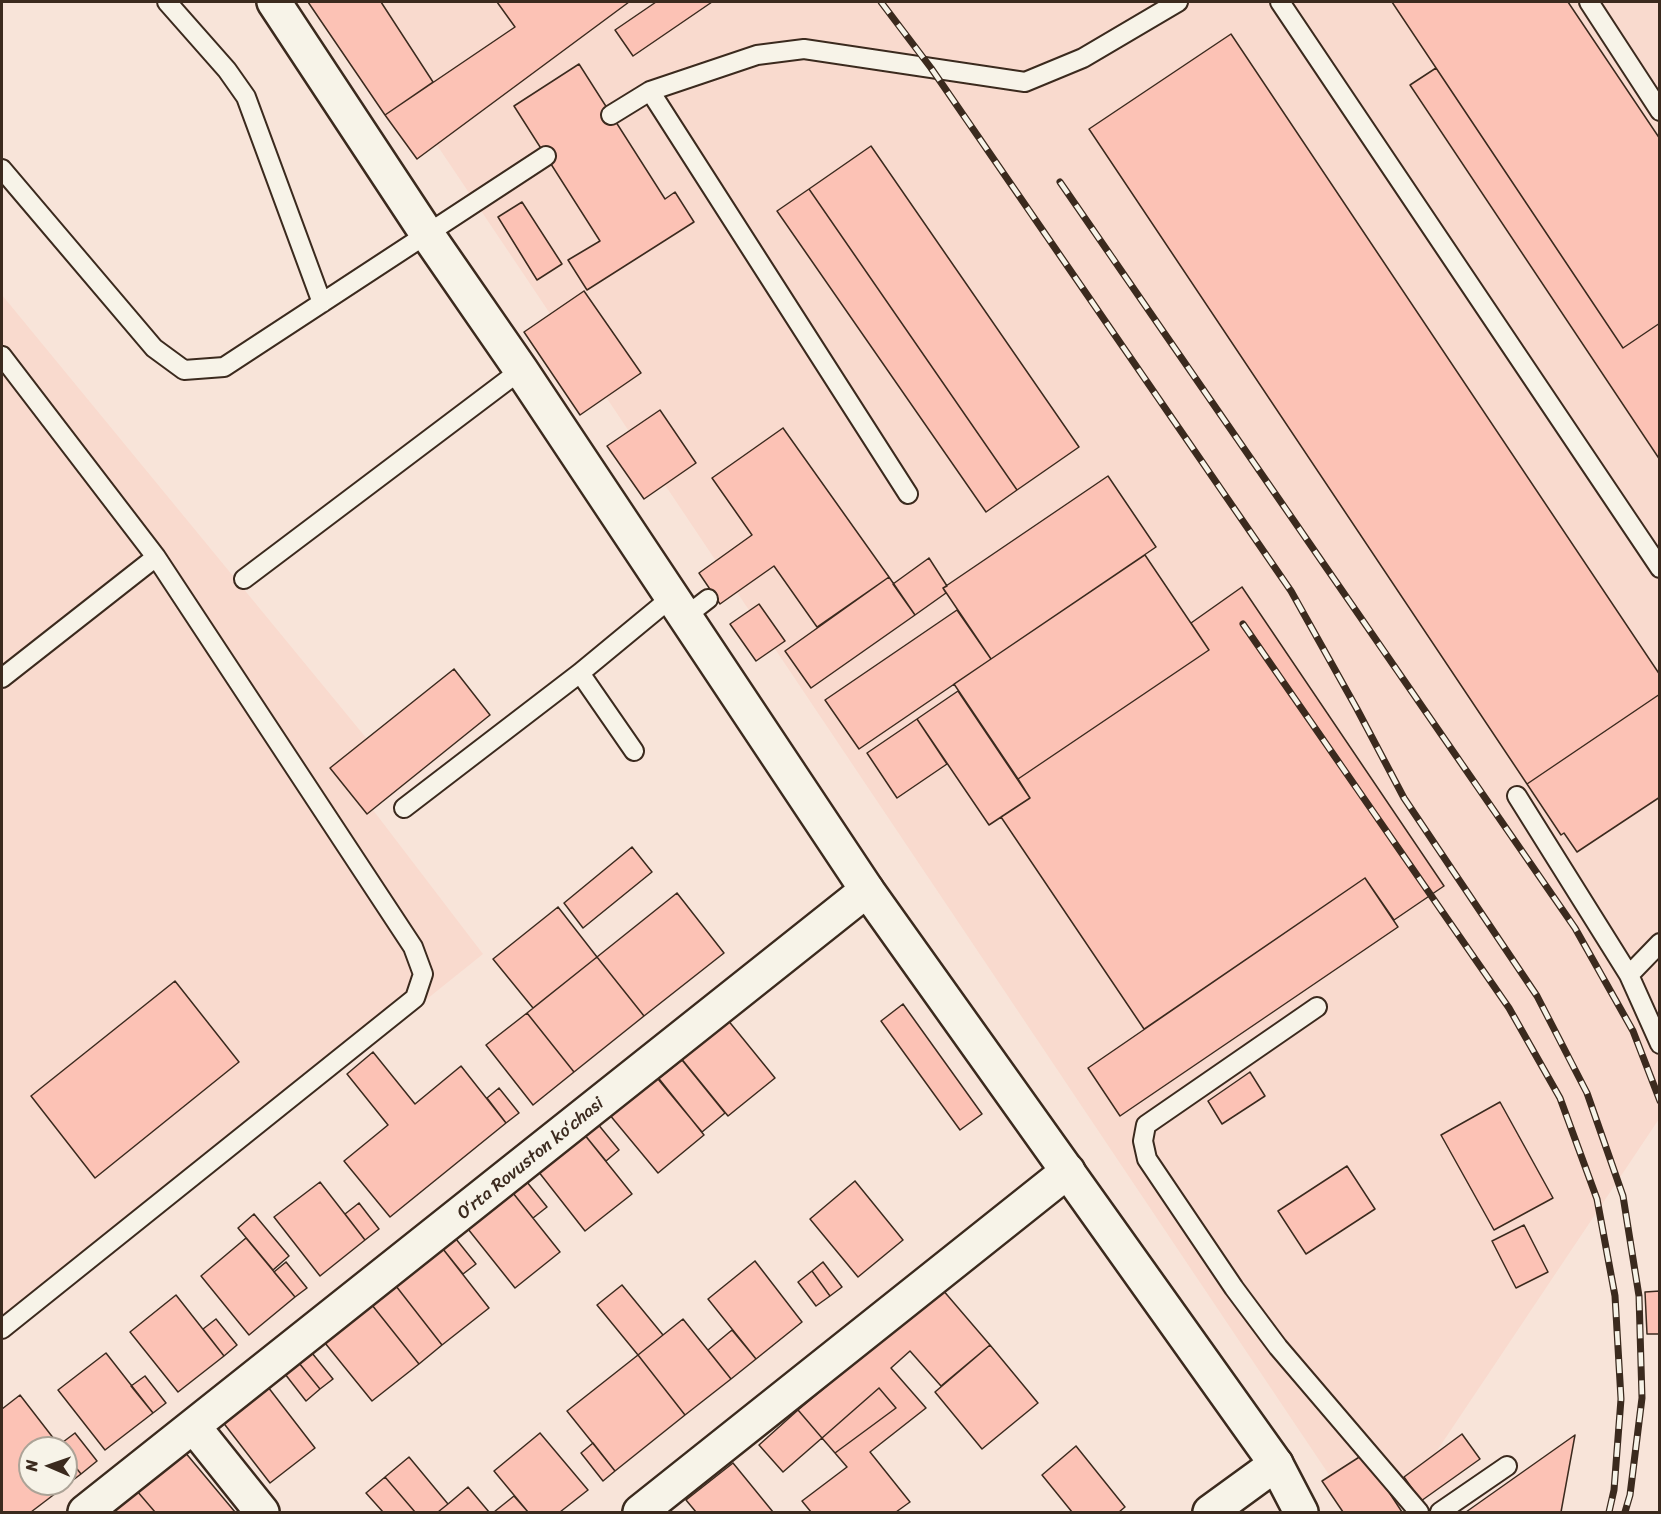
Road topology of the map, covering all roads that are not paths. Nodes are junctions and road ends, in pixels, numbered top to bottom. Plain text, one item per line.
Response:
1 (167, 2) edge
2 (274, 2) edge
3 (1178, 2) edge
4 (1280, 2) edge
5 (1589, 2) edge
6 (650, 91) junction
7 (1659, 111) edge
8 (611, 115) dead end
9 (546, 156) dead end
10 (2, 169) edge
11 (427, 234) junction
12 (322, 303) junction
13 (2, 356) edge
14 (521, 370) junction
15 (908, 494) dead end
16 (156, 557) junction
17 (1659, 568) edge
18 (244, 579) dead end
19 (689, 604) junction
20 (580, 673) junction
21 (2, 678) edge
22 (634, 751) dead end
23 (1517, 796) dead end
24 (404, 808) dead end
25 (867, 890) junction
26 (1659, 943) edge
27 (1629, 975) junction
28 (1317, 1007) dead end
29 (1659, 1044) edge
30 (1068, 1171) junction
31 (2, 1329) edge
32 (194, 1427) junction
33 (1275, 1464) junction
34 (1507, 1466) dead end
35 (85, 1512) edge
36 (262, 1512) edge
37 (640, 1512) edge
38 (1210, 1512) edge
39 (1301, 1512) edge
40 (1419, 1512) edge
41 (1440, 1512) edge

1 - 12 lane
2 - 11 street
3 - 6 lane
4 - 17 lane
5 - 7 lane
6 - 8 lane
6 - 15 lane
9 - 11 lane
10 - 12 lane
11 - 12 lane
11 - 14 street
13 - 16 lane
14 - 18 lane
14 - 19 street
16 - 21 lane
16 - 31 lane
19 - 20 lane
19 - 25 street
20 - 22 lane
20 - 24 lane
23 - 27 lane
25 - 30 street
25 - 32 street, Oʻrta Rovuston koʻchasi
26 - 27 lane
27 - 29 lane
28 - 40 lane
30 - 33 street
30 - 37 street
32 - 35 street, Oʻrta Rovuston koʻchasi
32 - 36 street
33 - 38 street
33 - 39 street
34 - 41 lane

